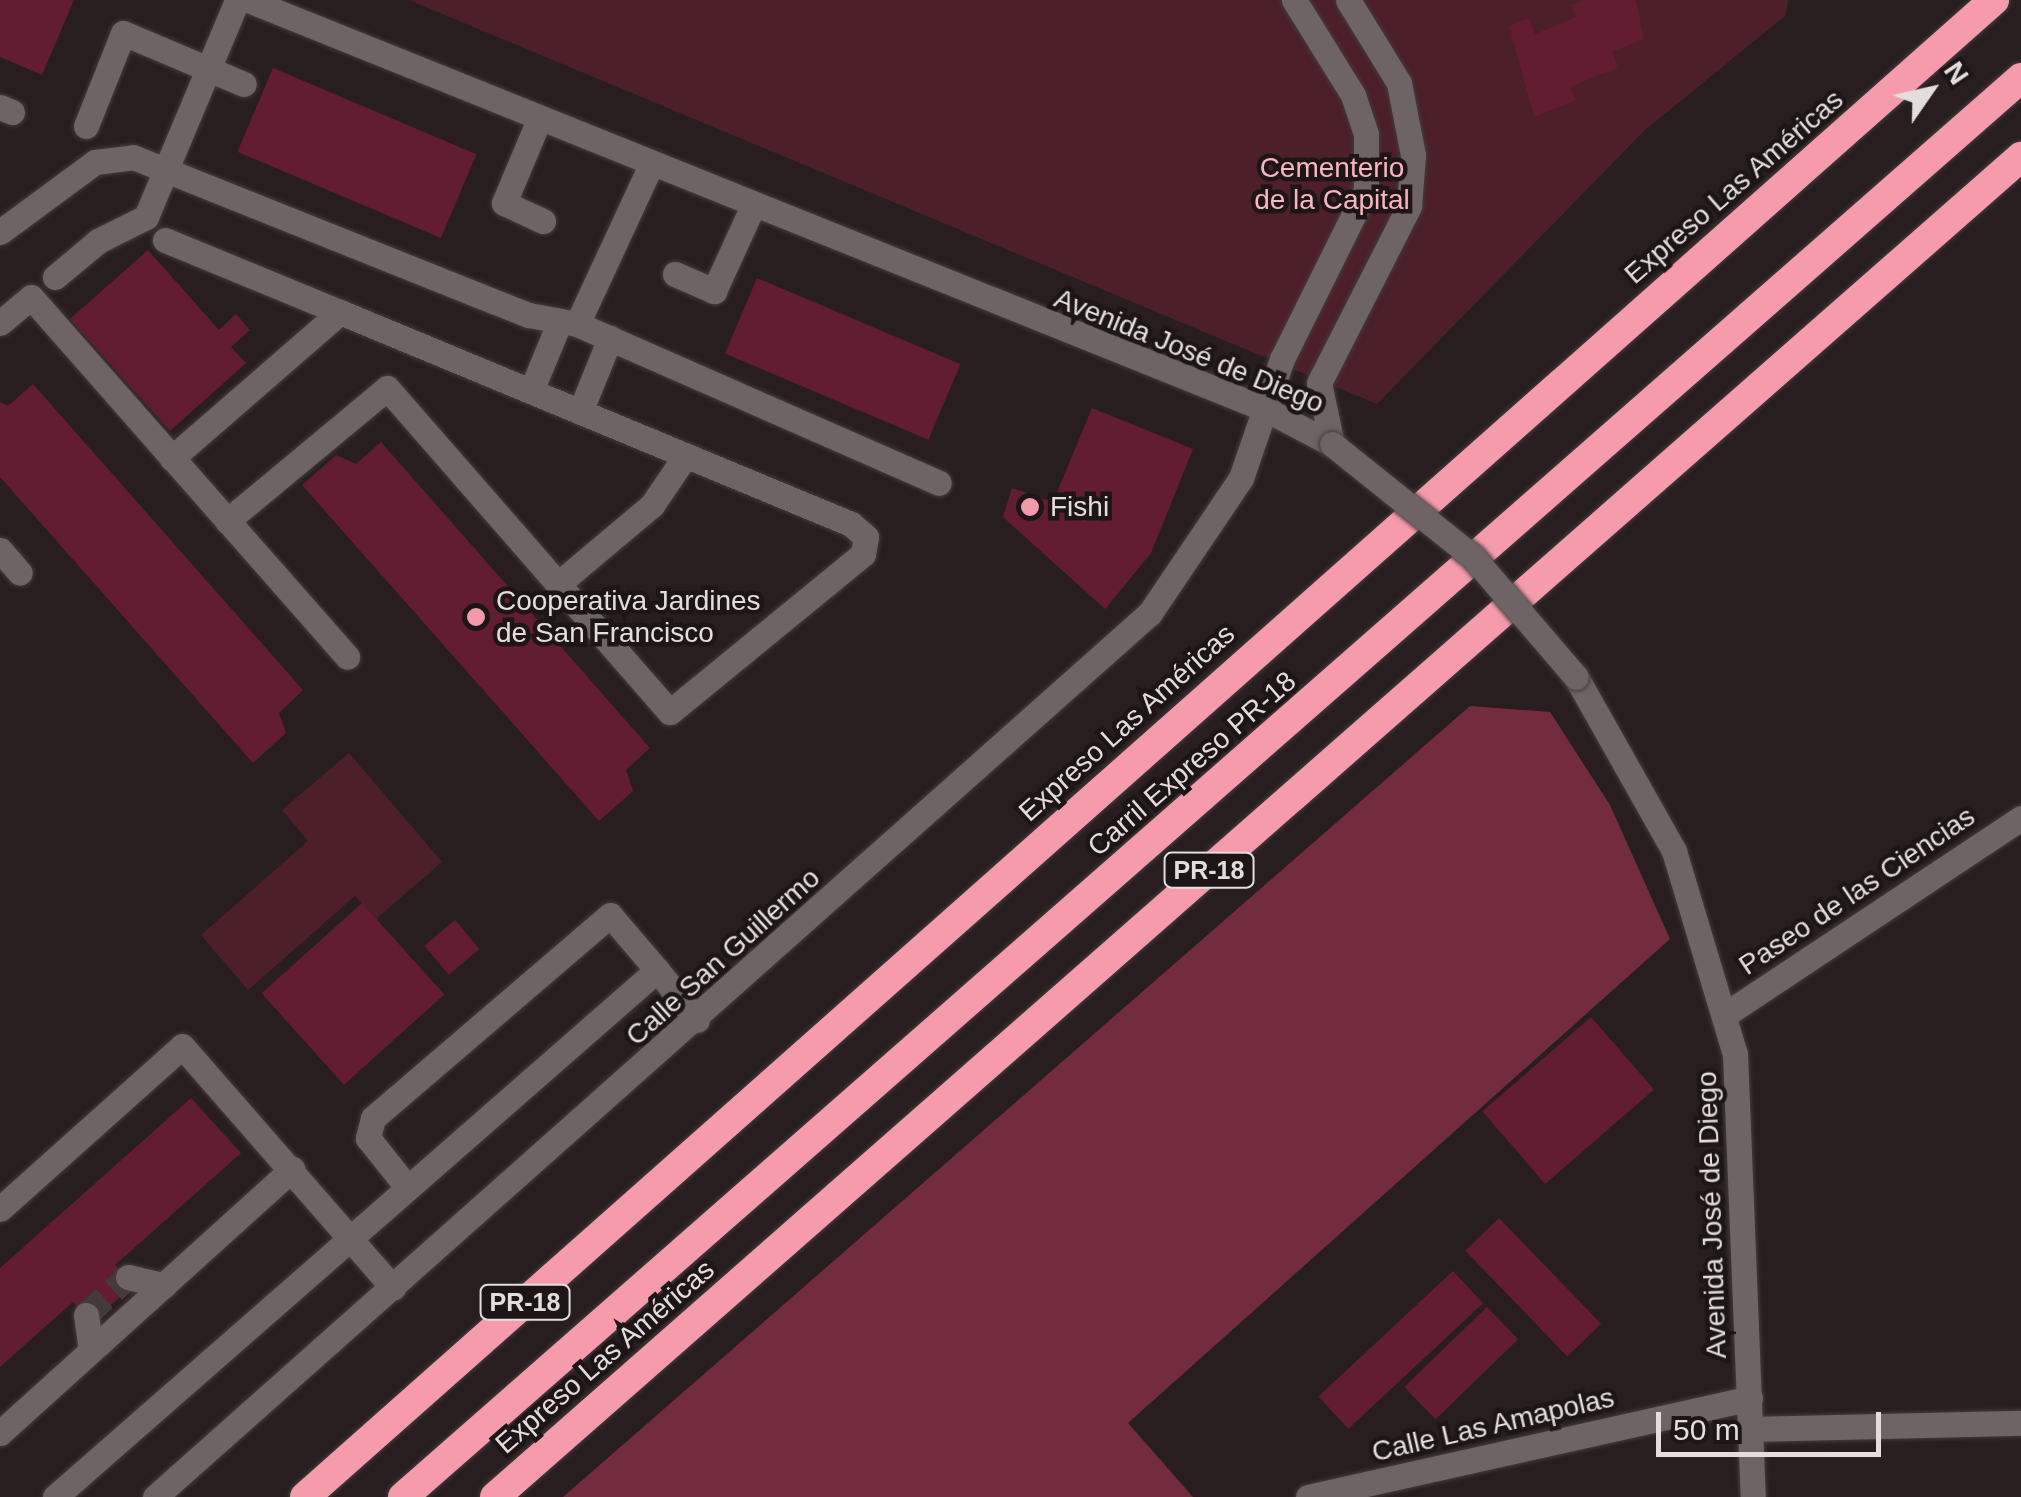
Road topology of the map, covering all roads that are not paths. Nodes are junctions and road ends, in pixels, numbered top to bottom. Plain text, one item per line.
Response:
1 (237, 0) edge
2 (248, 0) edge
3 (1294, 0) edge
4 (1348, 0) edge
5 (1994, 0) edge
6 (205, 66) junction
7 (2021, 78) edge
8 (244, 84) dead end
9 (538, 122) junction
10 (86, 126) dead end
11 (2021, 157) edge
12 (166, 166) junction
13 (650, 167) junction
14 (752, 208) junction
15 (543, 221) dead end
16 (0, 232) edge
17 (165, 240) dead end
18 (675, 274) dead end
19 (55, 277) dead end
20 (340, 312) junction
21 (569, 323) junction
22 (0, 324) edge
23 (610, 338) junction
24 (532, 391) junction
25 (1265, 409) junction
26 (580, 412) junction
27 (1332, 444) junction
28 (686, 456) junction
29 (172, 458) junction
30 (940, 483) dead end
31 (227, 521) junction
32 (0, 550) edge
33 (20, 573) dead end
34 (558, 584) junction
35 (347, 657) dead end
36 (2021, 818) edge
37 (656, 970) junction
38 (1726, 1014) junction
39 (698, 1020) junction
40 (292, 1168) junction
41 (406, 1186) junction
42 (0, 1209) edge
43 (348, 1232) junction
44 (128, 1278) dead end
45 (164, 1285) junction
46 (393, 1288) junction
47 (86, 1316) dead end
48 (91, 1350) junction
49 (1750, 1398) junction
50 (2021, 1422) edge
51 (1751, 1429) junction
52 (0, 1433) edge
53 (55, 1497) edge
54 (155, 1497) edge
55 (304, 1497) edge
56 (404, 1497) edge
57 (495, 1497) edge
58 (1308, 1497) edge
59 (1753, 1497) edge

1 - 6 street
2 - 9 street, Avenida José de Diego
3 - 25 street, Calle San Guillermo
4 - 27 street
5 - 55 highway, Expreso Las Américas / PR-18
6 - 8 street
6 - 10 street
6 - 12 street
7 - 56 highway, Carril Expreso PR-18
9 - 13 street, Avenida José de Diego
9 - 15 street
11 - 57 highway, Expreso Las Américas / PR-18
12 - 16 street
12 - 19 street
12 - 21 street
13 - 14 street, Avenida José de Diego
13 - 21 street
14 - 18 street
14 - 25 street, Avenida José de Diego
17 - 20 street
20 - 24 street
20 - 29 street
21 - 23 street
21 - 24 street
22 - 29 street
23 - 26 street
23 - 30 street
24 - 26 street
25 - 27 street, Avenida José de Diego
25 - 39 street, Calle San Guillermo
26 - 28 street
27 - 38 street, Avenida José de Diego, bridge
28 - 34 street
28 - 34 street
29 - 31 street
31 - 34 street
31 - 35 street
32 - 33 street
36 - 38 street, Paseo de las Ciencias
37 - 39 street
37 - 41 street
37 - 41 street
38 - 49 street, Avenida José de Diego
39 - 46 street, Calle San Guillermo
40 - 42 street
40 - 43 street
40 - 45 street
41 - 43 street
43 - 46 street
43 - 53 street
44 - 45 street
45 - 48 street
46 - 54 street, Calle San Guillermo
47 - 48 street
48 - 52 street
49 - 51 street, Avenida José de Diego
49 - 58 street, Calle Las Amapolas
50 - 51 street
51 - 59 street, Avenida José de Diego

